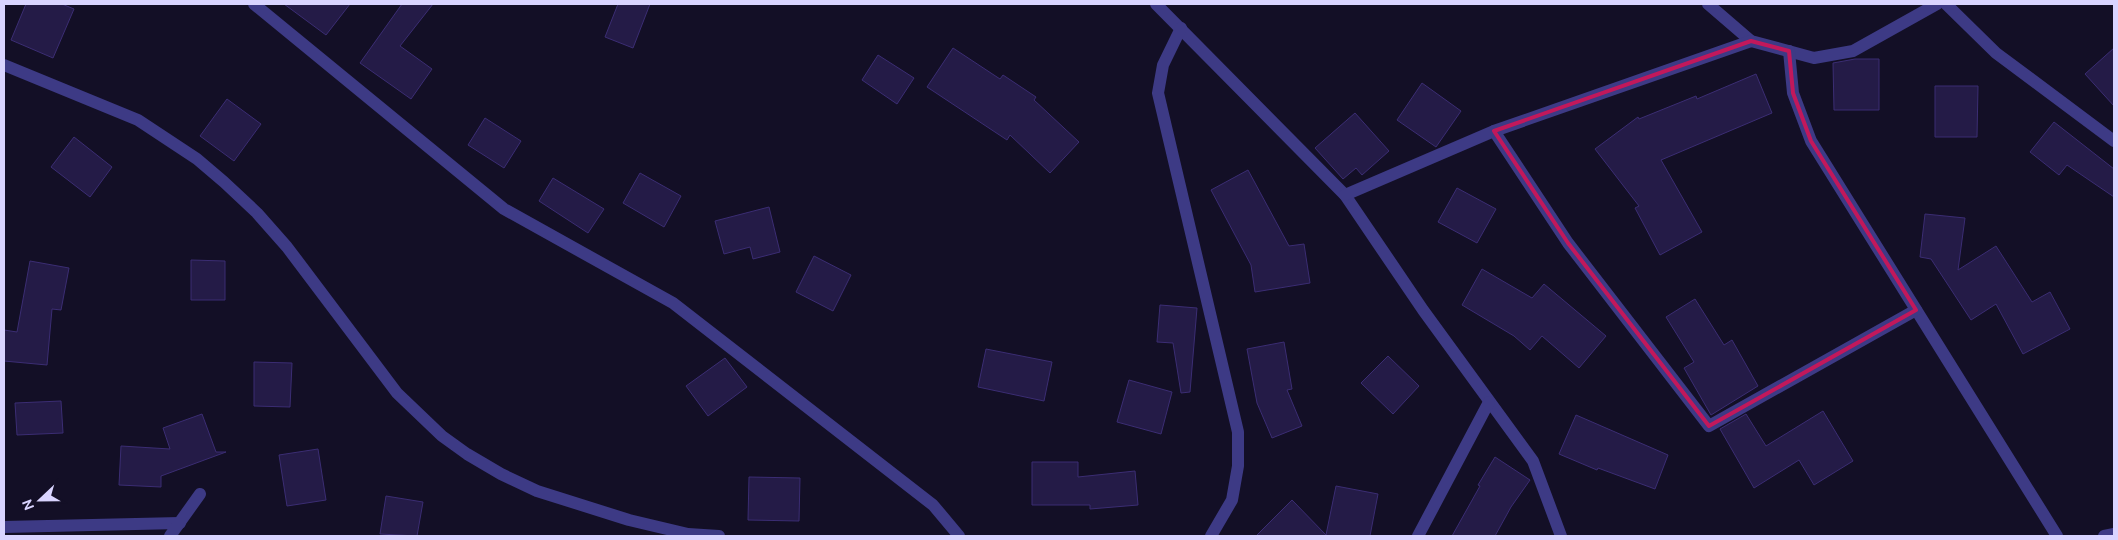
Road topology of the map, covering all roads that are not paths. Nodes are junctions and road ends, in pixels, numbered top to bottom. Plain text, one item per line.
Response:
1 (254, 4) edge
2 (1156, 4) edge
3 (1708, 4) edge
4 (1937, 4) edge
5 (1946, 4) edge
6 (1181, 28) junction
7 (1751, 41) junction
8 (1789, 51) junction
9 (4, 65) edge
10 (1494, 131) junction
11 (2114, 141) edge
12 (1345, 195) junction
13 (1916, 310) junction
14 (1489, 402) junction
15 (200, 494) dead end
16 (180, 523) junction
17 (4, 527) edge
18 (2114, 534) edge
19 (687, 535) edge
20 (170, 536) edge
21 (719, 536) edge
22 (959, 536) edge
23 (1211, 536) edge
24 (1418, 536) edge
25 (1561, 536) edge
26 (2057, 536) edge
27 (2104, 536) edge

1 - 22 street
2 - 6 street
3 - 7 street
4 - 8 street
5 - 11 street
6 - 12 street
6 - 23 street
7 - 8 street
7 - 10 street
8 - 13 street
9 - 19 street
10 - 12 street
10 - 13 street
12 - 14 street
13 - 26 street
14 - 24 street
14 - 25 street
15 - 16 street
16 - 17 street
16 - 20 street
18 - 27 street
19 - 21 street

